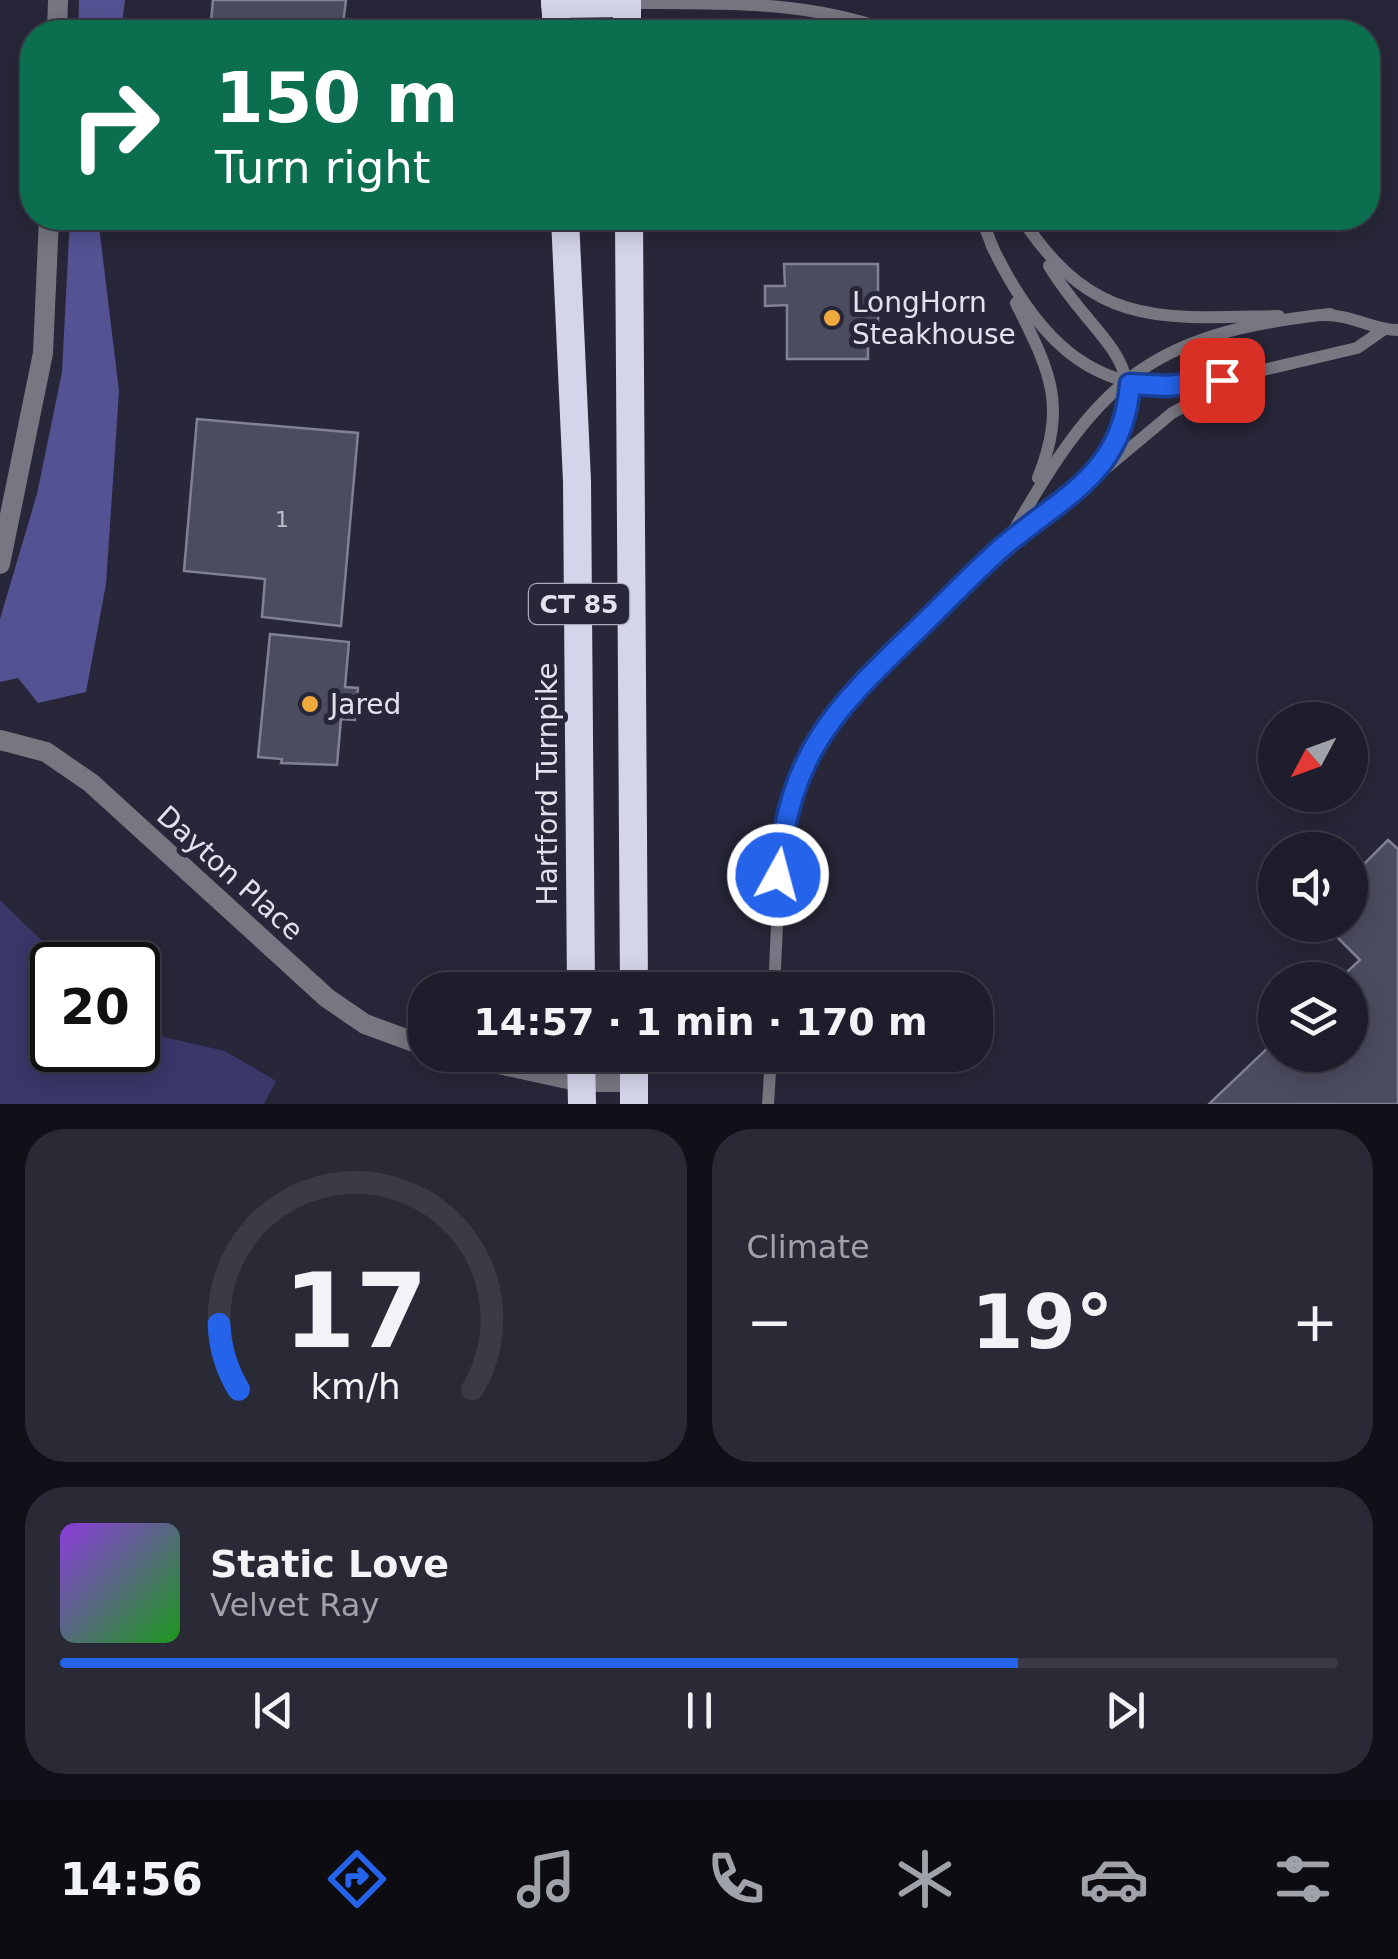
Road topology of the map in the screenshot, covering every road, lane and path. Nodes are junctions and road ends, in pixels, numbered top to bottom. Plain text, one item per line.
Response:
1 (627, 1) edge
2 (556, 2) edge
3 (863, 20) edge
4 (48, 230) edge
5 (566, 230) edge
6 (629, 230) edge
7 (986, 230) edge
8 (1031, 230) edge
9 (1032, 230) edge
10 (991, 244) junction
11 (1330, 314) junction
12 (1383, 330) junction
13 (1398, 330) edge
14 (1244, 375) junction
15 (1126, 380) junction
16 (1074, 495) junction
17 (1026, 508) junction
18 (1006, 545) junction
19 (0, 564) edge
20 (0, 740) edge
21 (581, 972) edge
22 (634, 972) edge
23 (775, 972) edge
24 (408, 1040) edge
25 (541, 1072) edge
26 (770, 1072) edge
27 (581, 1080) edge
28 (634, 1080) edge
29 (768, 1104) edge

1 - 2 highway
1 - 3 lane
4 - 19 street
5 - 21 highway, Hartford Turnpike / CT 85
6 - 22 highway, CT 85
7 - 10 lane
8 - 15 lane
9 - 11 lane
10 - 15 lane
10 - 17 lane
11 - 12 lane
11 - 15 lane
12 - 13 lane
12 - 14 lane
14 - 15 lane
14 - 16 lane
15 - 16 lane
15 - 17 lane
16 - 18 lane
17 - 18 lane
18 - 23 lane
20 - 24 street, Dayton Place
25 - 27 street
26 - 29 lane
27 - 28 street

